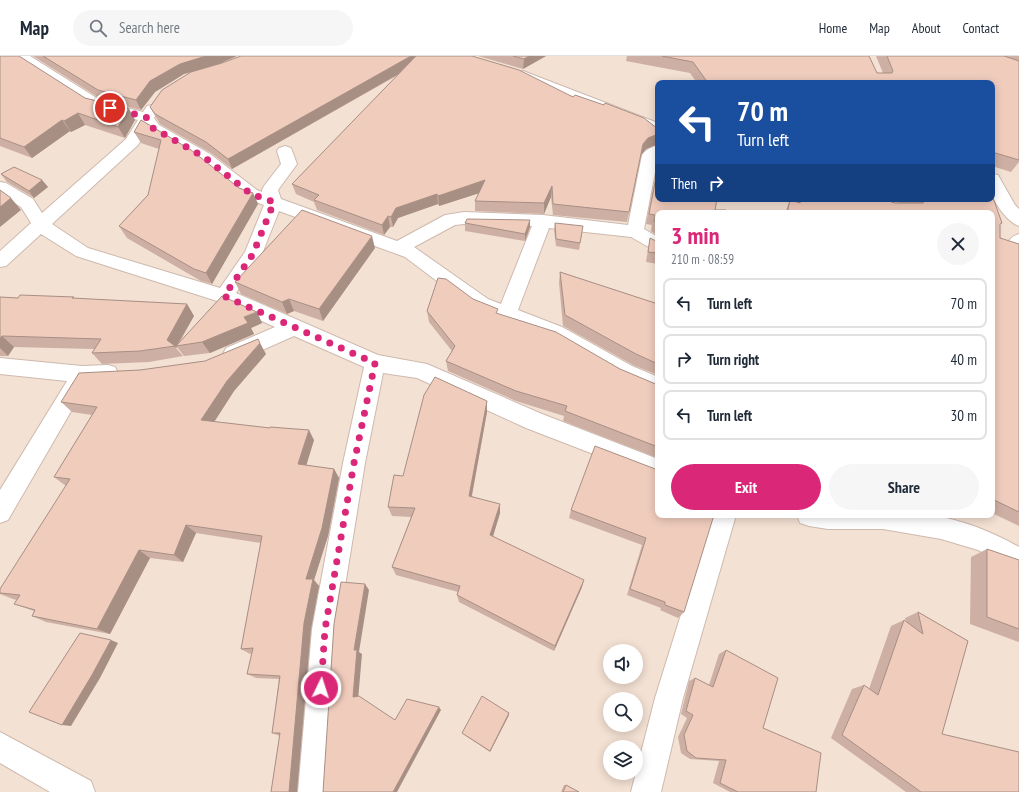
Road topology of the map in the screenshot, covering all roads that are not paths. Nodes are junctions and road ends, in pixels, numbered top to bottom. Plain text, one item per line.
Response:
1 (21, 56) edge
2 (510, 71) edge
3 (161, 96) edge
4 (146, 117) junction
5 (655, 127) edge
6 (285, 151) dead end
7 (655, 152) edge
8 (995, 184) edge
9 (0, 187) edge
10 (274, 202) junction
11 (1019, 220) edge
12 (543, 221) junction
13 (41, 225) junction
14 (635, 232) junction
15 (655, 242) edge
16 (399, 248) junction
17 (0, 261) edge
18 (224, 296) junction
19 (507, 314) junction
20 (295, 327) junction
21 (218, 360) edge
22 (375, 363) junction
23 (0, 366) edge
24 (127, 372) edge
25 (82, 374) junction
26 (655, 385) edge
27 (655, 468) edge
28 (0, 512) edge
29 (723, 518) edge
30 (894, 518) edge
31 (941, 522) edge
32 (1019, 560) edge
33 (0, 747) edge
34 (80, 792) edge
35 (313, 792) edge
36 (646, 792) edge

1 - 4 street
2 - 5 street
3 - 4 street
4 - 10 street
4 - 13 street
6 - 10 street
7 - 14 street
8 - 11 street
9 - 13 street
10 - 16 street
10 - 18 street
12 - 14 street
12 - 16 street
12 - 19 street
13 - 17 street
13 - 18 street
14 - 15 street
16 - 19 street
18 - 20 street
19 - 26 street
20 - 21 street
20 - 22 street
22 - 27 street
22 - 35 street
23 - 25 street
24 - 25 street
25 - 28 street
29 - 36 street
30 - 31 street
31 - 32 street
33 - 34 street

